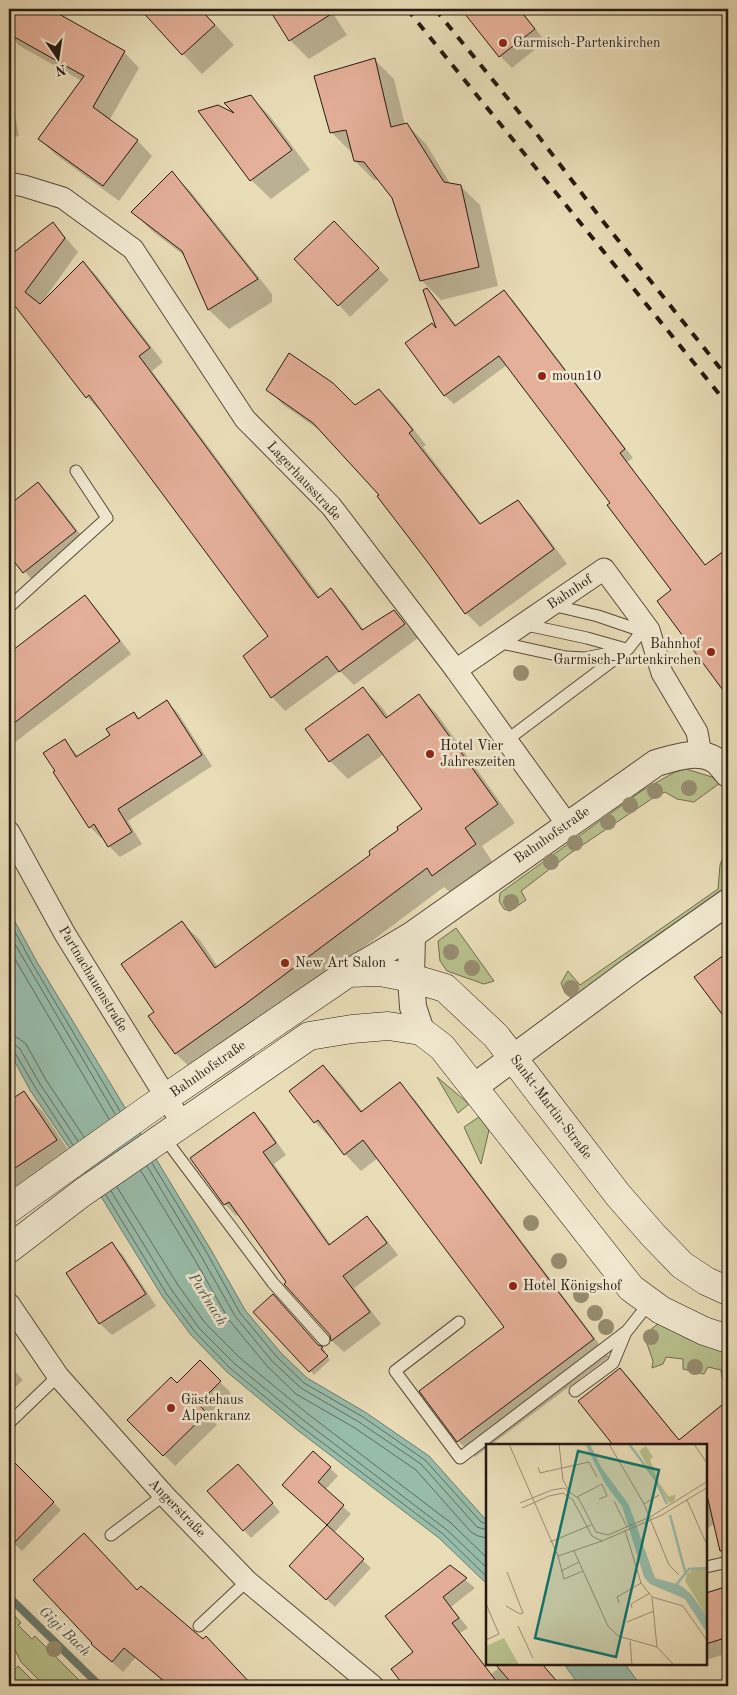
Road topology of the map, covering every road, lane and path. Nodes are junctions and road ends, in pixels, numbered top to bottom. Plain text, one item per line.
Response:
1 (9, 183) edge
2 (76, 472) dead end
3 (551, 605) junction
4 (9, 607) edge
5 (521, 624) junction
6 (645, 630) junction
7 (494, 642) junction
8 (628, 649) junction
9 (456, 670) junction
10 (507, 740) junction
11 (701, 755) junction
12 (728, 774) edge
13 (567, 824) junction
14 (9, 832) edge
15 (728, 902) edge
16 (412, 935) junction
17 (348, 973) junction
18 (411, 978) junction
19 (421, 1031) junction
20 (514, 1057) junction
21 (474, 1087) junction
22 (166, 1098) junction
23 (167, 1134) junction
24 (9, 1209) edge
25 (9, 1249) edge
26 (728, 1292) edge
27 (650, 1302) junction
28 (9, 1304) edge
29 (459, 1322) dead end
30 (626, 1330) junction
31 (728, 1339) edge
32 (324, 1340) dead end
33 (58, 1376) junction
34 (576, 1392) dead end
35 (9, 1423) edge
36 (164, 1494) junction
37 (111, 1536) dead end
38 (728, 1562) edge
39 (707, 1567) edge
40 (247, 1581) junction
41 (200, 1626) dead end
42 (373, 1686) edge

1 - 9 street, Lagerhausstraße
2 - 4 lane
3 - 5 street, Bahnhof
3 - 6 lane
3 - 6 street, Bahnhof
5 - 7 street, Bahnhof
5 - 8 lane
6 - 8 lane
6 - 11 street, Bahnhof
7 - 8 lane
7 - 9 street, Bahnhof
8 - 10 lane
9 - 10 street, Lagerhausstraße
10 - 13 street, Lagerhausstraße
11 - 12 street
11 - 13 street, Bahnhofstraße
13 - 16 street, Bahnhofstraße
14 - 22 street, Partnachauenstraße
15 - 20 street
16 - 17 street, Bahnhofstraße
16 - 18 street
17 - 18 main road, Sankt-Martin-Straße
17 - 22 main road, Bahnhofstraße
18 - 19 street
18 - 20 main road, Sankt-Martin-Straße
19 - 21 main road
19 - 23 main road
20 - 21 street
20 - 26 main road, Sankt-Martin-Straße
21 - 27 main road
22 - 23 street, Partnachauenstraße
22 - 24 main road, Bahnhofstraße
23 - 25 main road
23 - 32 lane
27 - 30 lane
27 - 31 main road
28 - 33 street, Angerstraße
29 - 30 lane
30 - 34 lane
33 - 35 lane
33 - 36 street, Angerstraße
36 - 37 lane
36 - 40 street, Angerstraße
38 - 39 lane
40 - 41 lane
40 - 42 street, Angerstraße

